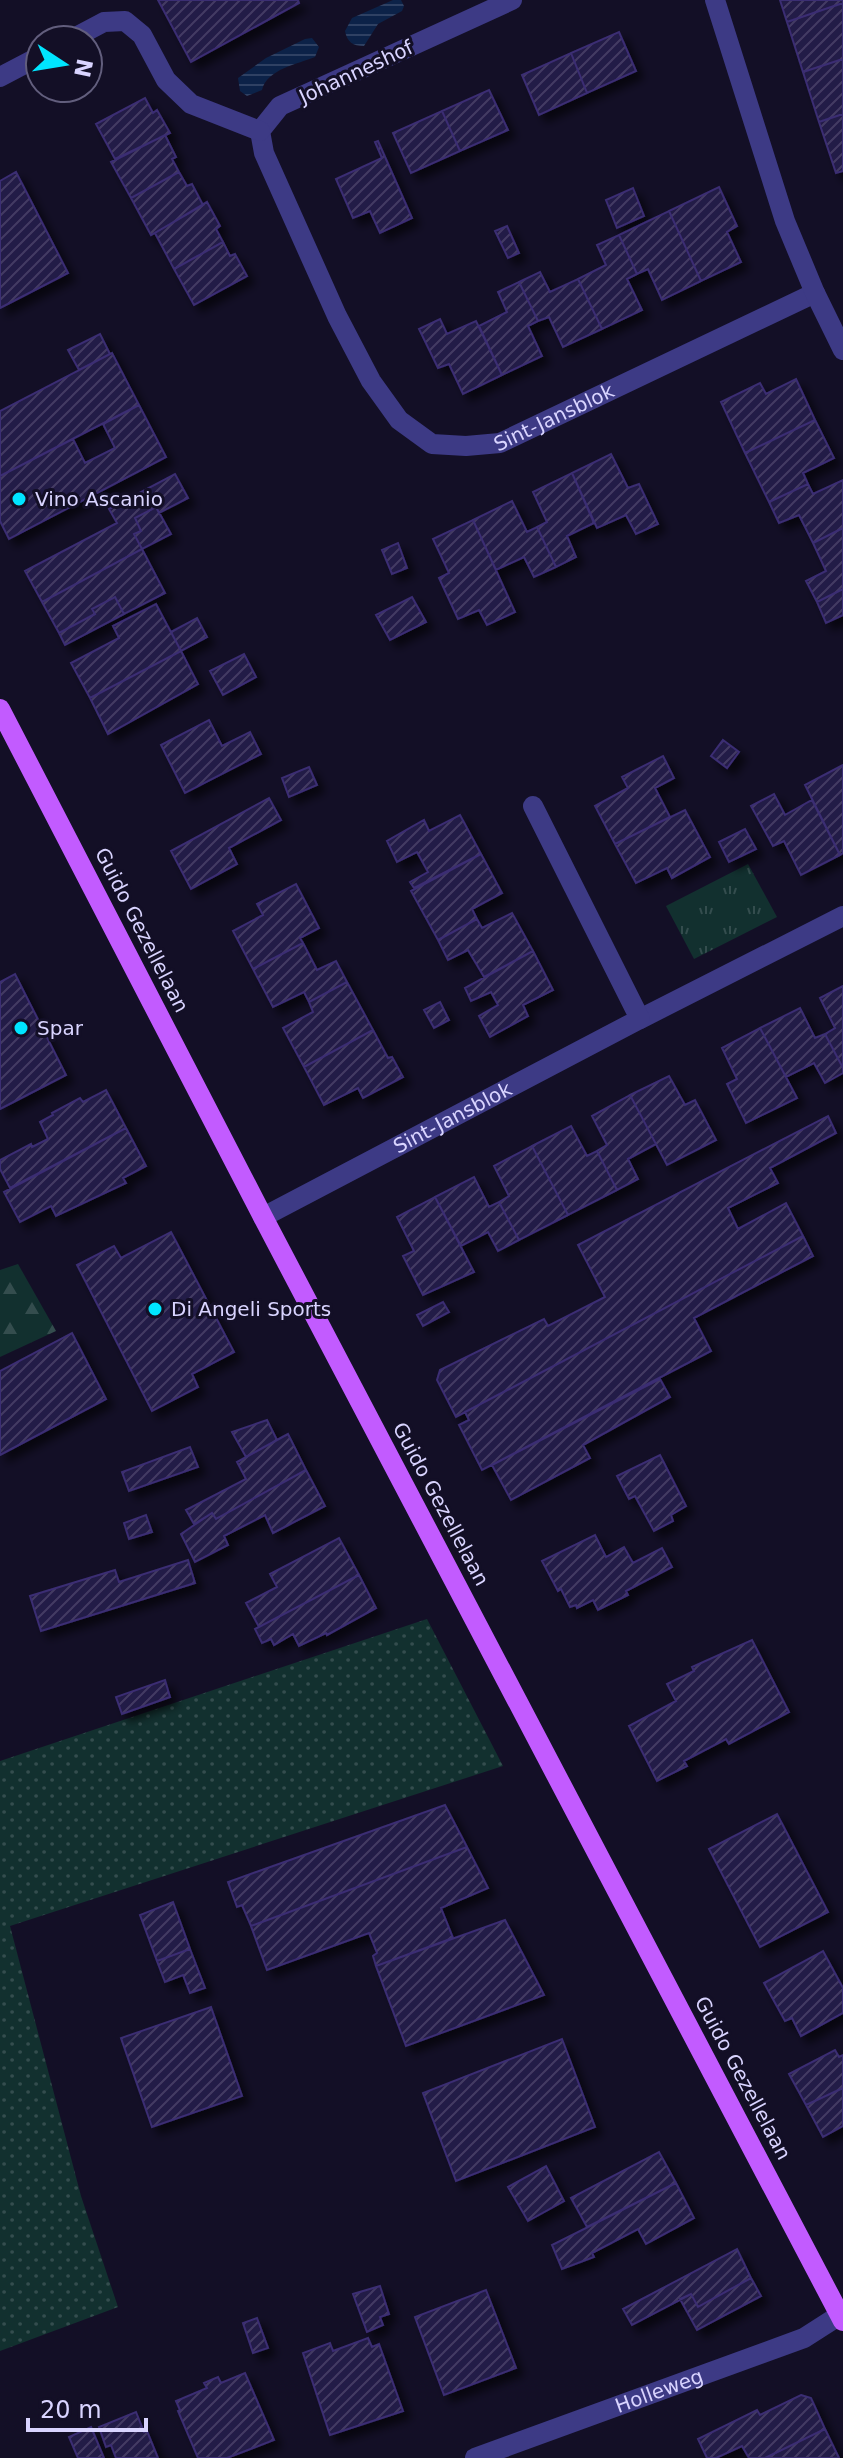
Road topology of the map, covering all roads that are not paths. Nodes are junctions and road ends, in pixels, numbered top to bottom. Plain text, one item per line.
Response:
1 (512, 0) edge
2 (715, 0) edge
3 (100, 24) edge
4 (24, 64) edge
5 (0, 77) edge
6 (260, 131) junction
7 (815, 293) junction
8 (843, 350) edge
9 (0, 709) edge
10 (533, 806) dead end
11 (843, 916) edge
12 (640, 1019) junction
13 (263, 1217) junction
14 (842, 2316) edge
15 (475, 2458) edge

1 - 6 street, Johanneshof
2 - 7 street
3 - 6 street
4 - 5 street
6 - 7 street, Sint-Jansblok
7 - 8 street
9 - 13 main road, Guido Gezellelaan
10 - 12 street
11 - 12 street, Sint-Jansblok
12 - 13 street, Sint-Jansblok
13 - 14 main road, Guido Gezellelaan
14 - 15 street, Holleweg

